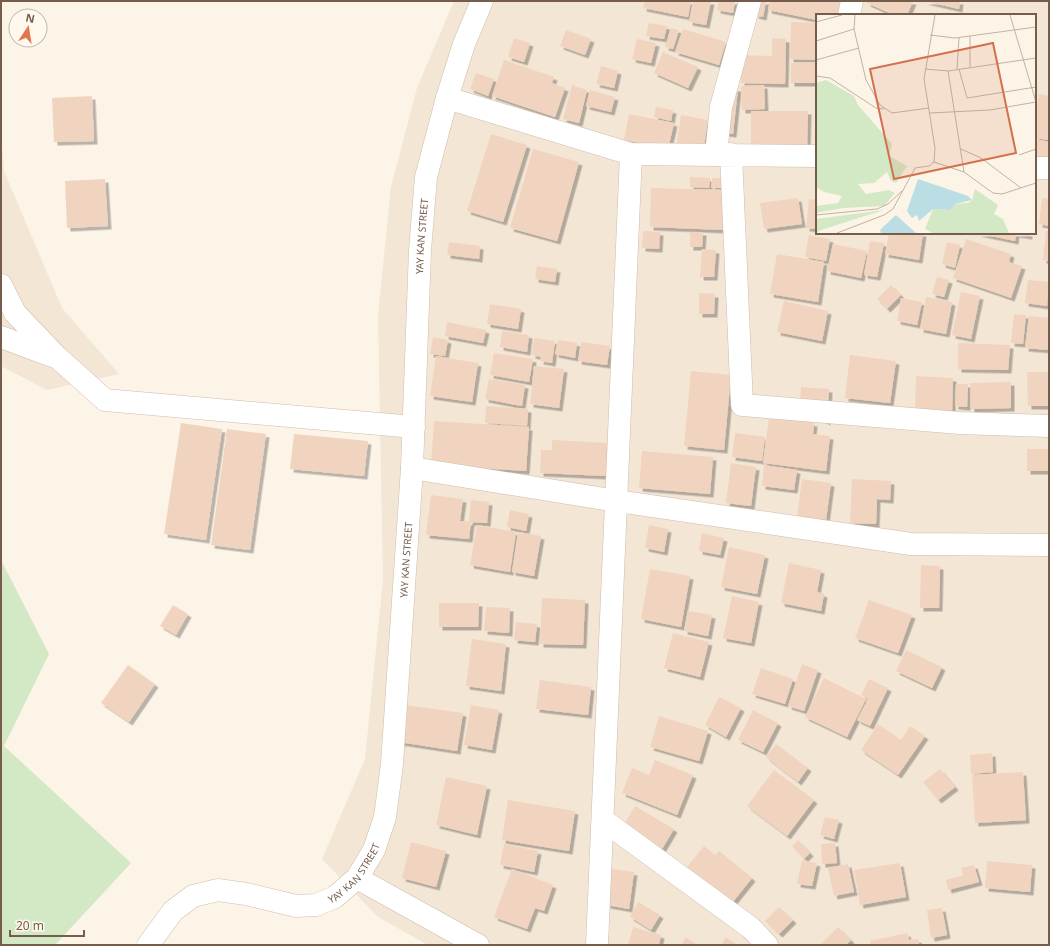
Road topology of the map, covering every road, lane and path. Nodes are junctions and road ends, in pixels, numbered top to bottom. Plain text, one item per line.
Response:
1 (482, 1) edge
2 (750, 1) edge
3 (852, 1) edge
4 (849, 14) edge
5 (447, 98) junction
6 (631, 154) junction
7 (723, 154) junction
8 (816, 156) edge
9 (1036, 168) edge
10 (1049, 168) edge
11 (1, 285) edge
12 (1, 337) edge
13 (57, 357) junction
14 (414, 426) junction
15 (1049, 426) edge
16 (412, 468) junction
17 (617, 501) junction
18 (1049, 546) edge
19 (603, 820) junction
20 (357, 878) junction
21 (148, 945) edge
22 (478, 945) edge
23 (597, 945) edge
24 (767, 945) edge

1 - 5 street, YAY KAN STREET
2 - 7 street
3 - 4 street
5 - 6 street
5 - 14 street, YAY KAN STREET
6 - 7 street
6 - 17 street
7 - 8 street
7 - 15 street
9 - 10 street
11 - 13 street
12 - 13 street
13 - 14 street
14 - 16 street, YAY KAN STREET
16 - 17 street
16 - 20 street, YAY KAN STREET
17 - 18 street
17 - 19 street
19 - 23 street
19 - 24 street
20 - 21 street, YAY KAN STREET
20 - 22 street

